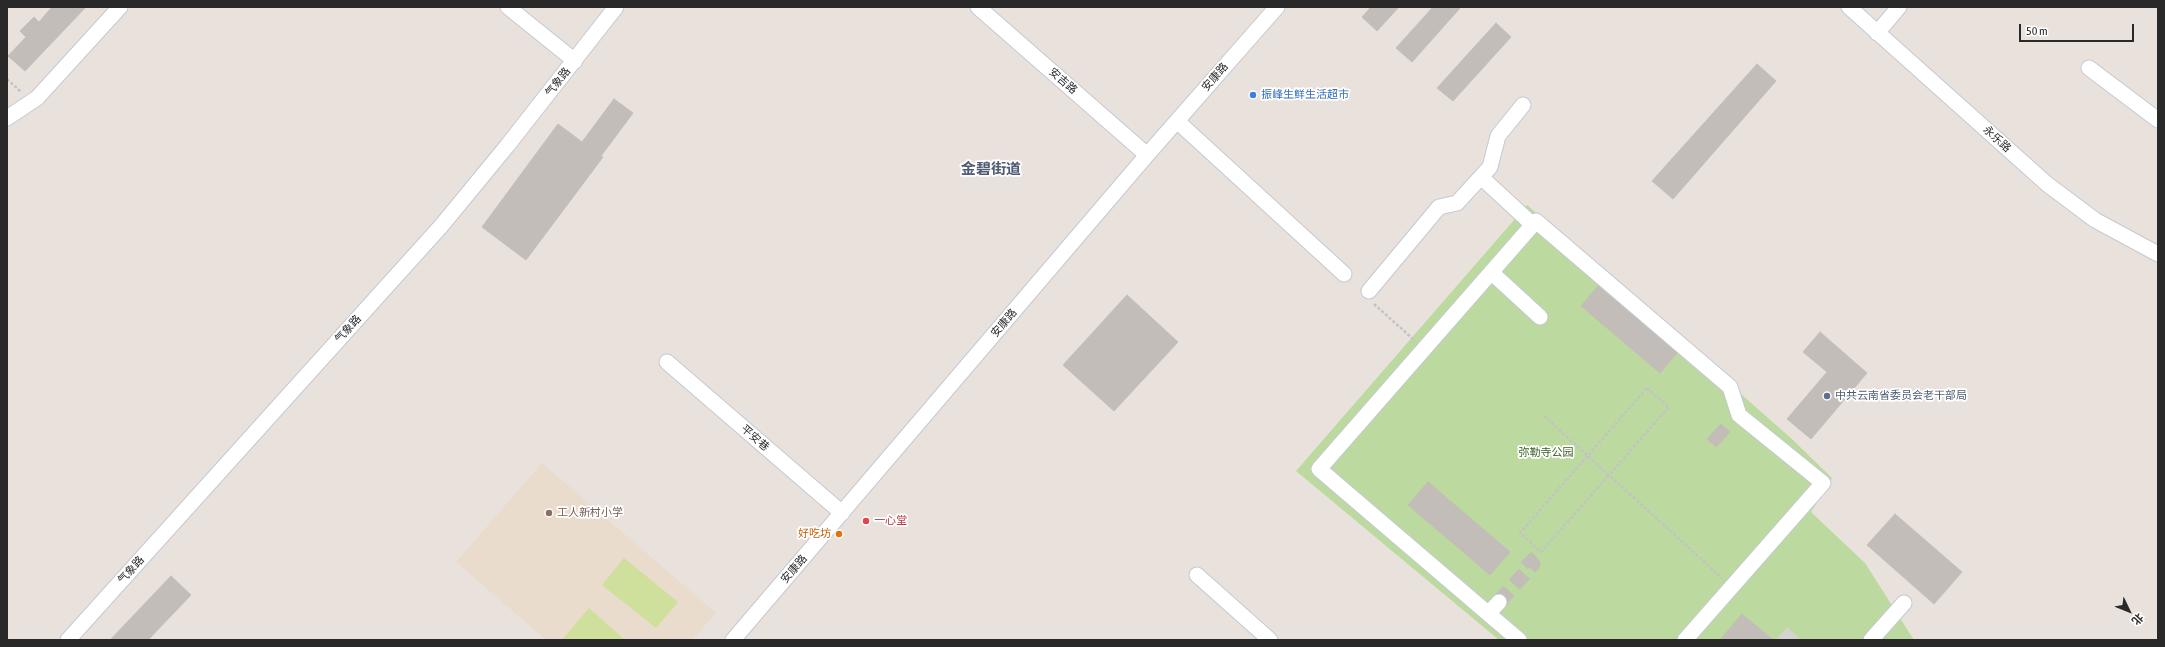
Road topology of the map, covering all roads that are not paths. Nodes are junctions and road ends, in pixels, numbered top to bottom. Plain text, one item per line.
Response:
1 (120, 7) edge
2 (508, 7) edge
3 (616, 7) edge
4 (978, 7) edge
5 (1277, 7) edge
6 (1849, 7) edge
7 (1899, 7) edge
8 (1877, 33) junction
9 (575, 61) junction
10 (2089, 68) dead end
11 (1523, 105) dead end
12 (7, 118) edge
13 (2158, 120) edge
14 (1177, 121) junction
15 (1147, 155) junction
16 (1481, 177) junction
17 (1533, 225) junction
18 (2158, 254) edge
19 (1491, 272) junction
20 (1344, 274) dead end
21 (1371, 297) road end
22 (1540, 317) dead end
23 (667, 362) dead end
24 (842, 513) junction
25 (1197, 575) dead end
26 (1499, 602) tunnel mouth
27 (1904, 603) dead end
28 (1489, 613) junction
29 (68, 640) edge
30 (733, 640) edge
31 (1270, 640) edge
32 (1519, 640) edge
33 (1685, 640) edge
34 (1871, 640) edge

1 - 12 street
2 - 9 street
3 - 9 street, 气象路
4 - 15 street, 安吉路
5 - 14 street, 安康路
6 - 8 street, 永乐路
7 - 8 street
8 - 18 street, 永乐路
9 - 29 street, 气象路
10 - 13 street
11 - 16 street
14 - 15 street, 安康路
14 - 20 street
15 - 24 street, 安康路
16 - 17 street
16 - 21 street
17 - 19 street
17 - 33 street
19 - 22 street
19 - 28 street
23 - 24 street, 平安巷
24 - 30 street, 安康路
25 - 31 street
26 - 28 street
27 - 34 street
28 - 32 street

